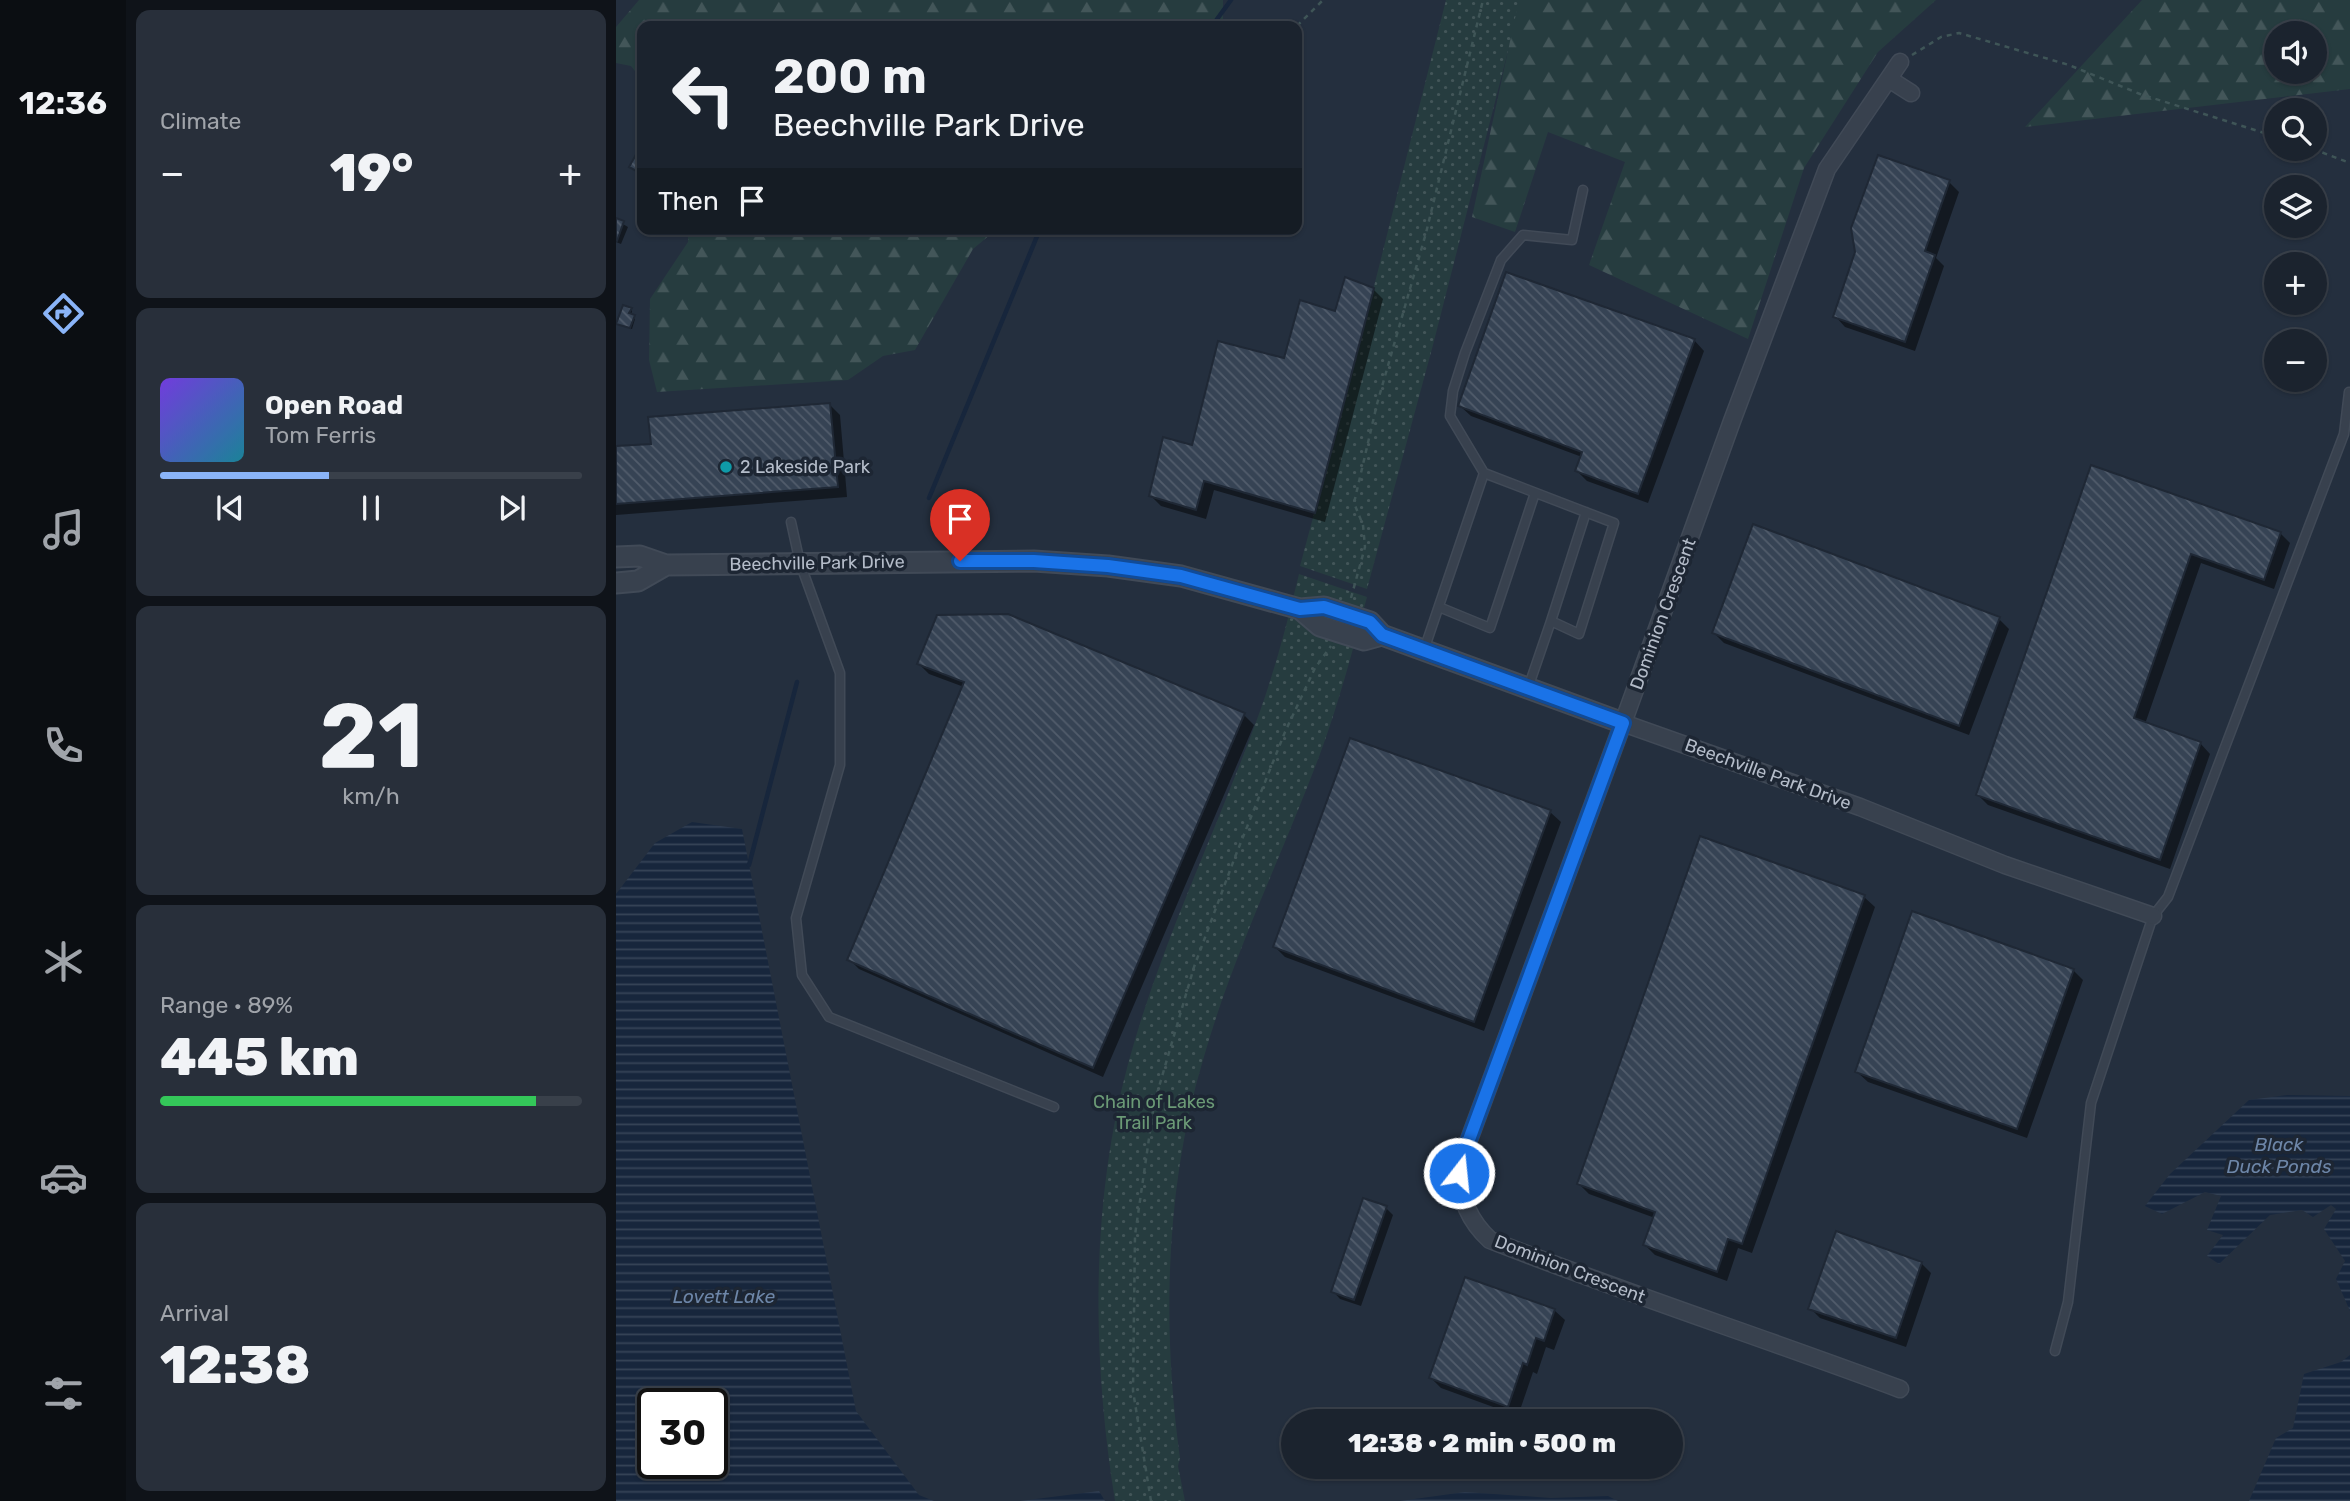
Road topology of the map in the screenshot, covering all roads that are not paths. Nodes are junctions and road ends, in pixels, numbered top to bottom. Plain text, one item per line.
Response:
1 (1900, 62) road end
2 (1889, 79) junction
3 (1911, 93) dead end
4 (1583, 190) dead end
5 (2349, 392) edge
6 (1484, 473) junction
7 (1535, 493) junction
8 (1586, 512) junction
9 (791, 522) dead end
10 (616, 557) edge
11 (800, 563) junction
12 (666, 565) junction
13 (616, 583) edge
14 (1439, 607) junction
15 (1551, 621) junction
16 (1424, 650) junction
17 (1528, 688) junction
18 (1623, 723) junction
19 (2153, 916) junction
20 (1054, 1107) dead end
21 (2055, 1351) dead end
22 (1900, 1389) dead end

1 - 2 street, Dominion Crescent
2 - 3 street
2 - 18 street, Dominion Crescent
4 - 6 lane
5 - 19 lane
6 - 7 lane
6 - 14 lane
7 - 8 lane
7 - 14 lane
8 - 15 lane
8 - 15 lane
9 - 11 lane
10 - 12 street, Beechville Park Drive
11 - 12 street, Beechville Park Drive
11 - 16 street, Beechville Park Drive
11 - 20 lane
12 - 13 street, Beechville Park Drive
14 - 16 lane
15 - 17 lane
16 - 17 street, Beechville Park Drive
17 - 18 street, Beechville Park Drive
18 - 19 street, Beechville Park Drive
18 - 22 street, Dominion Crescent
19 - 21 lane

